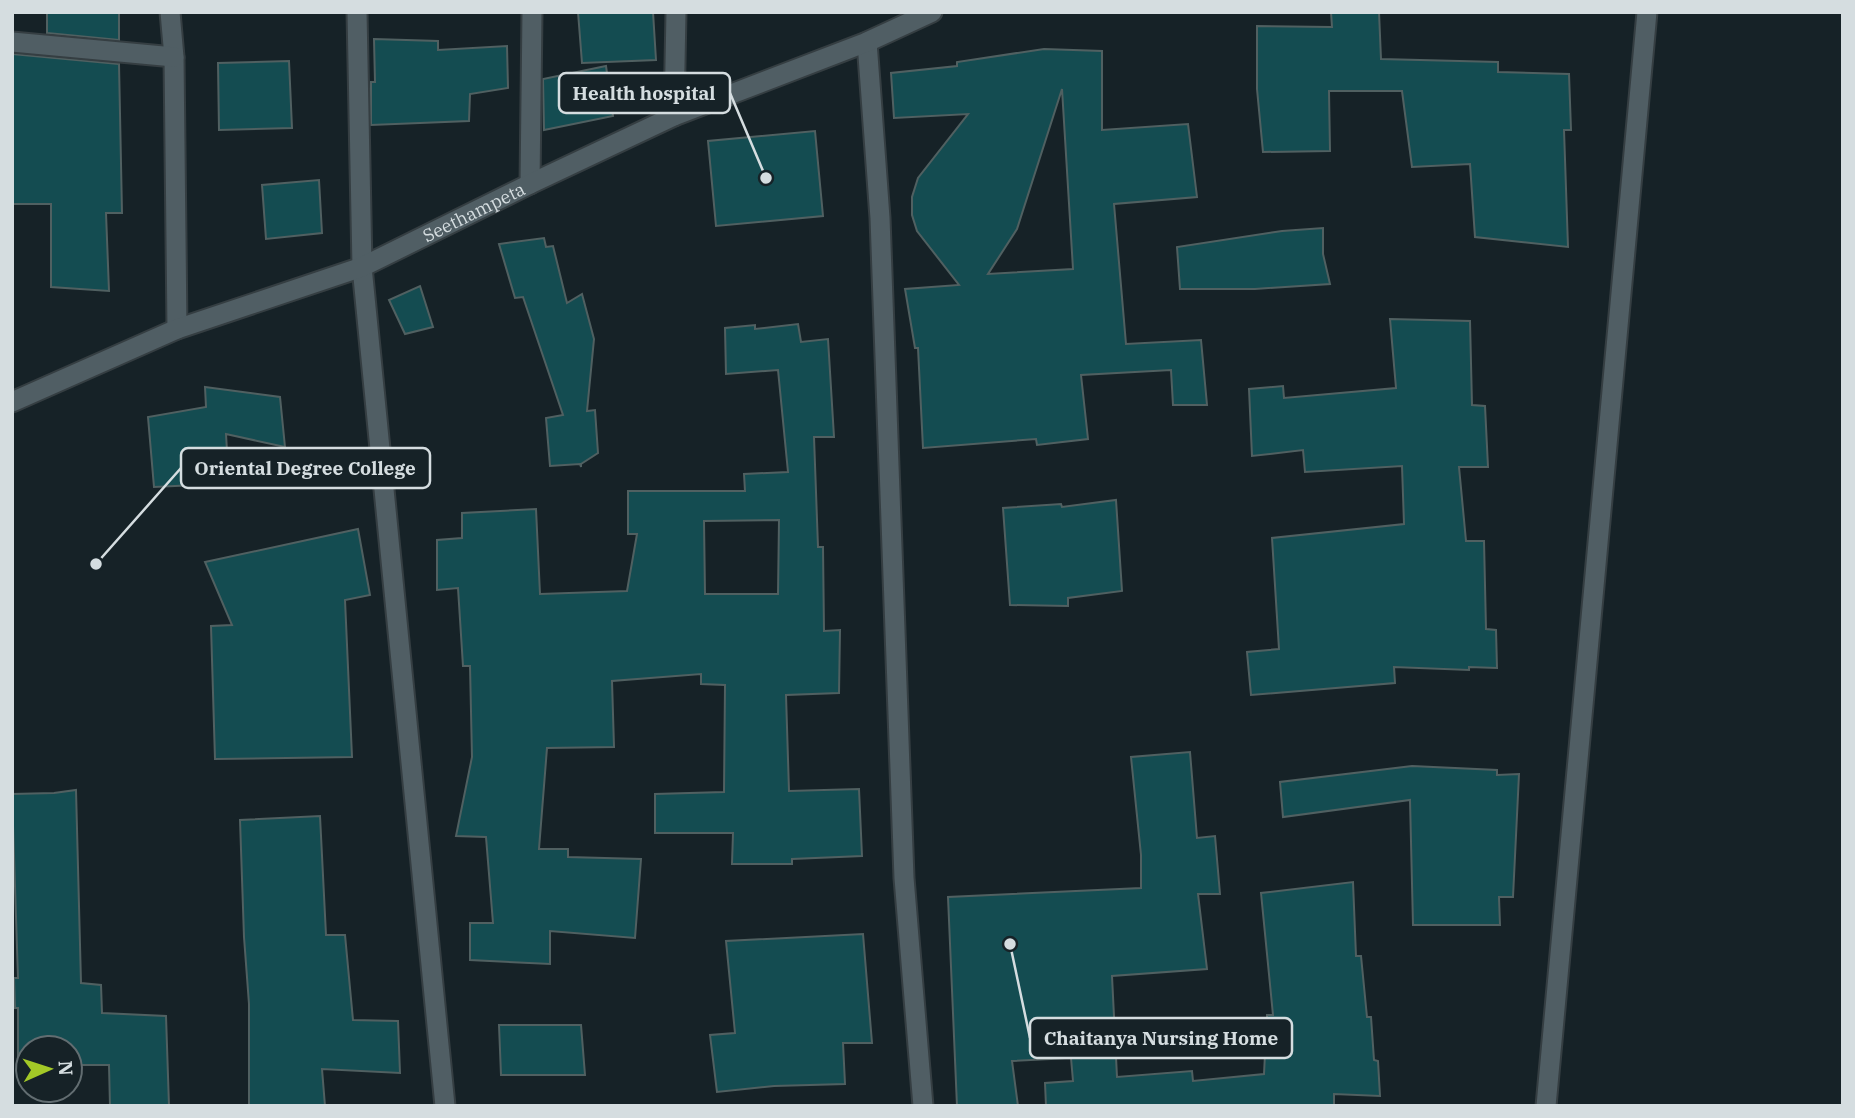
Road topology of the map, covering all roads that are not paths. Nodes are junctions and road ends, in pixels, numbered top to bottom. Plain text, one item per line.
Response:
1 (170, 12) edge
2 (357, 12) edge
3 (532, 12) edge
4 (676, 12) edge
5 (932, 12) edge
6 (1647, 12) edge
7 (12, 42) edge
8 (867, 42) junction
9 (174, 57) junction
10 (674, 116) junction
11 (530, 184) junction
12 (362, 267) junction
13 (177, 329) junction
14 (12, 402) edge
15 (445, 1106) edge
16 (923, 1106) edge
17 (1546, 1106) edge

1 - 9 street
2 - 12 street
3 - 11 street
4 - 10 street
5 - 8 street, Seethampeta
6 - 17 street
7 - 9 street
8 - 10 street, Seethampeta
8 - 16 street
9 - 13 street
10 - 11 street, Seethampeta
11 - 12 street, Seethampeta
12 - 13 street, Seethampeta
12 - 15 street
13 - 14 street, Seethampeta

